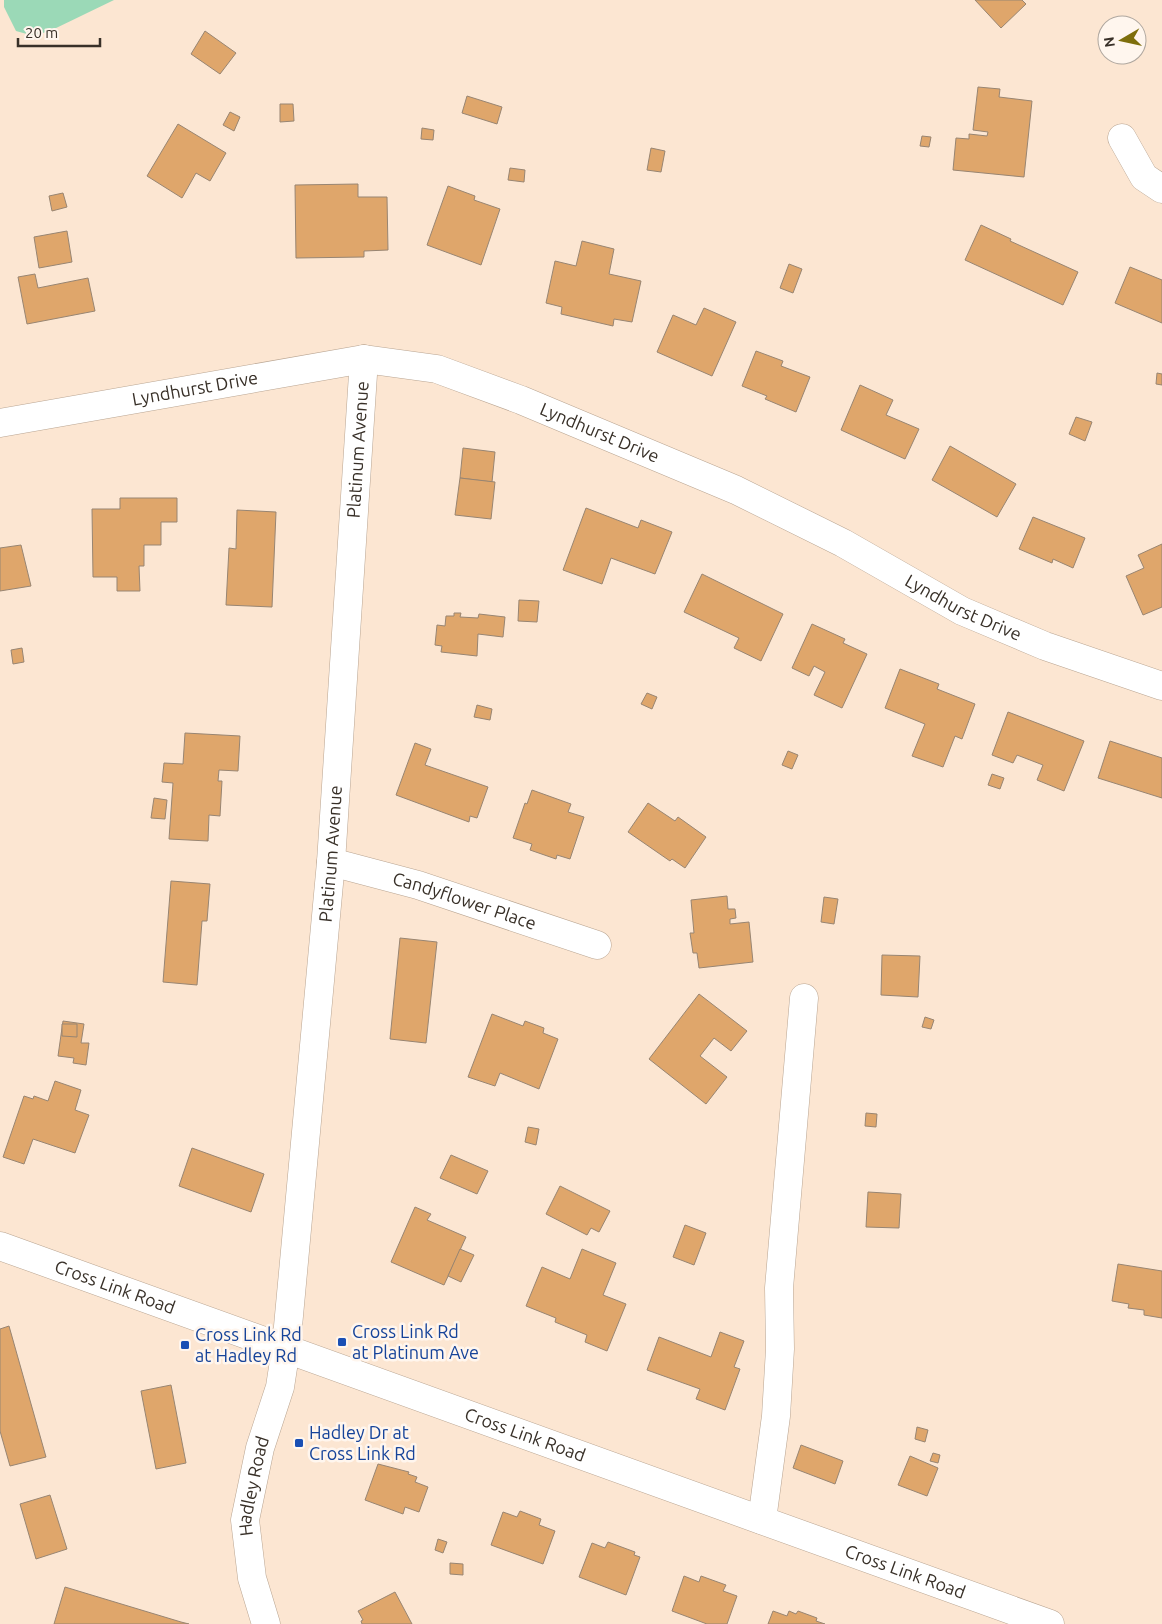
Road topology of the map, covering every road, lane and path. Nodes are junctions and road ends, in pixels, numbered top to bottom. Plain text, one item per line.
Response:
1 (1122, 138) dead end
2 (1162, 189) edge
3 (364, 359) junction
4 (0, 423) edge
5 (1162, 686) edge
6 (331, 862) junction
7 (596, 946) dead end
8 (804, 998) dead end
9 (0, 1246) edge
10 (286, 1348) junction
11 (762, 1520) junction
12 (266, 1624) edge
13 (1050, 1624) edge

1 - 2 street
3 - 4 street, Lyndhurst Drive
3 - 5 street, Lyndhurst Drive
3 - 6 street, Platinum Avenue
6 - 7 street, Candyflower Place
6 - 10 street, Platinum Avenue
8 - 11 street
9 - 10 street, Cross Link Road
10 - 11 street, Cross Link Road
10 - 12 street, Hadley Road
11 - 13 street, Cross Link Road

